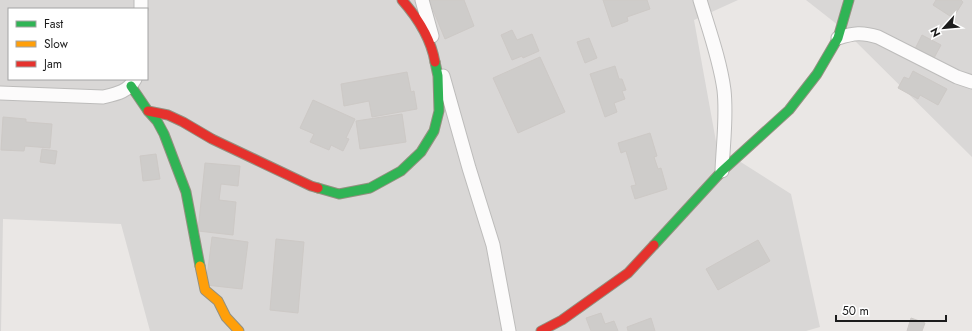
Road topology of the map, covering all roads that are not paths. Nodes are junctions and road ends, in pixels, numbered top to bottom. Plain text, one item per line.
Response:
1 (402, 0) edge
2 (422, 0) edge
3 (700, 0) edge
4 (849, 0) edge
5 (838, 38) junction
6 (133, 82) edge
7 (972, 82) edge
8 (0, 93) edge
9 (148, 111) junction
10 (722, 171) junction
11 (239, 331) edge
12 (509, 331) edge
13 (540, 331) edge

1 - 9 street
2 - 12 street
3 - 10 street
4 - 5 street
5 - 7 street
5 - 10 street
6 - 8 street
6 - 9 street
9 - 11 street
10 - 13 street

